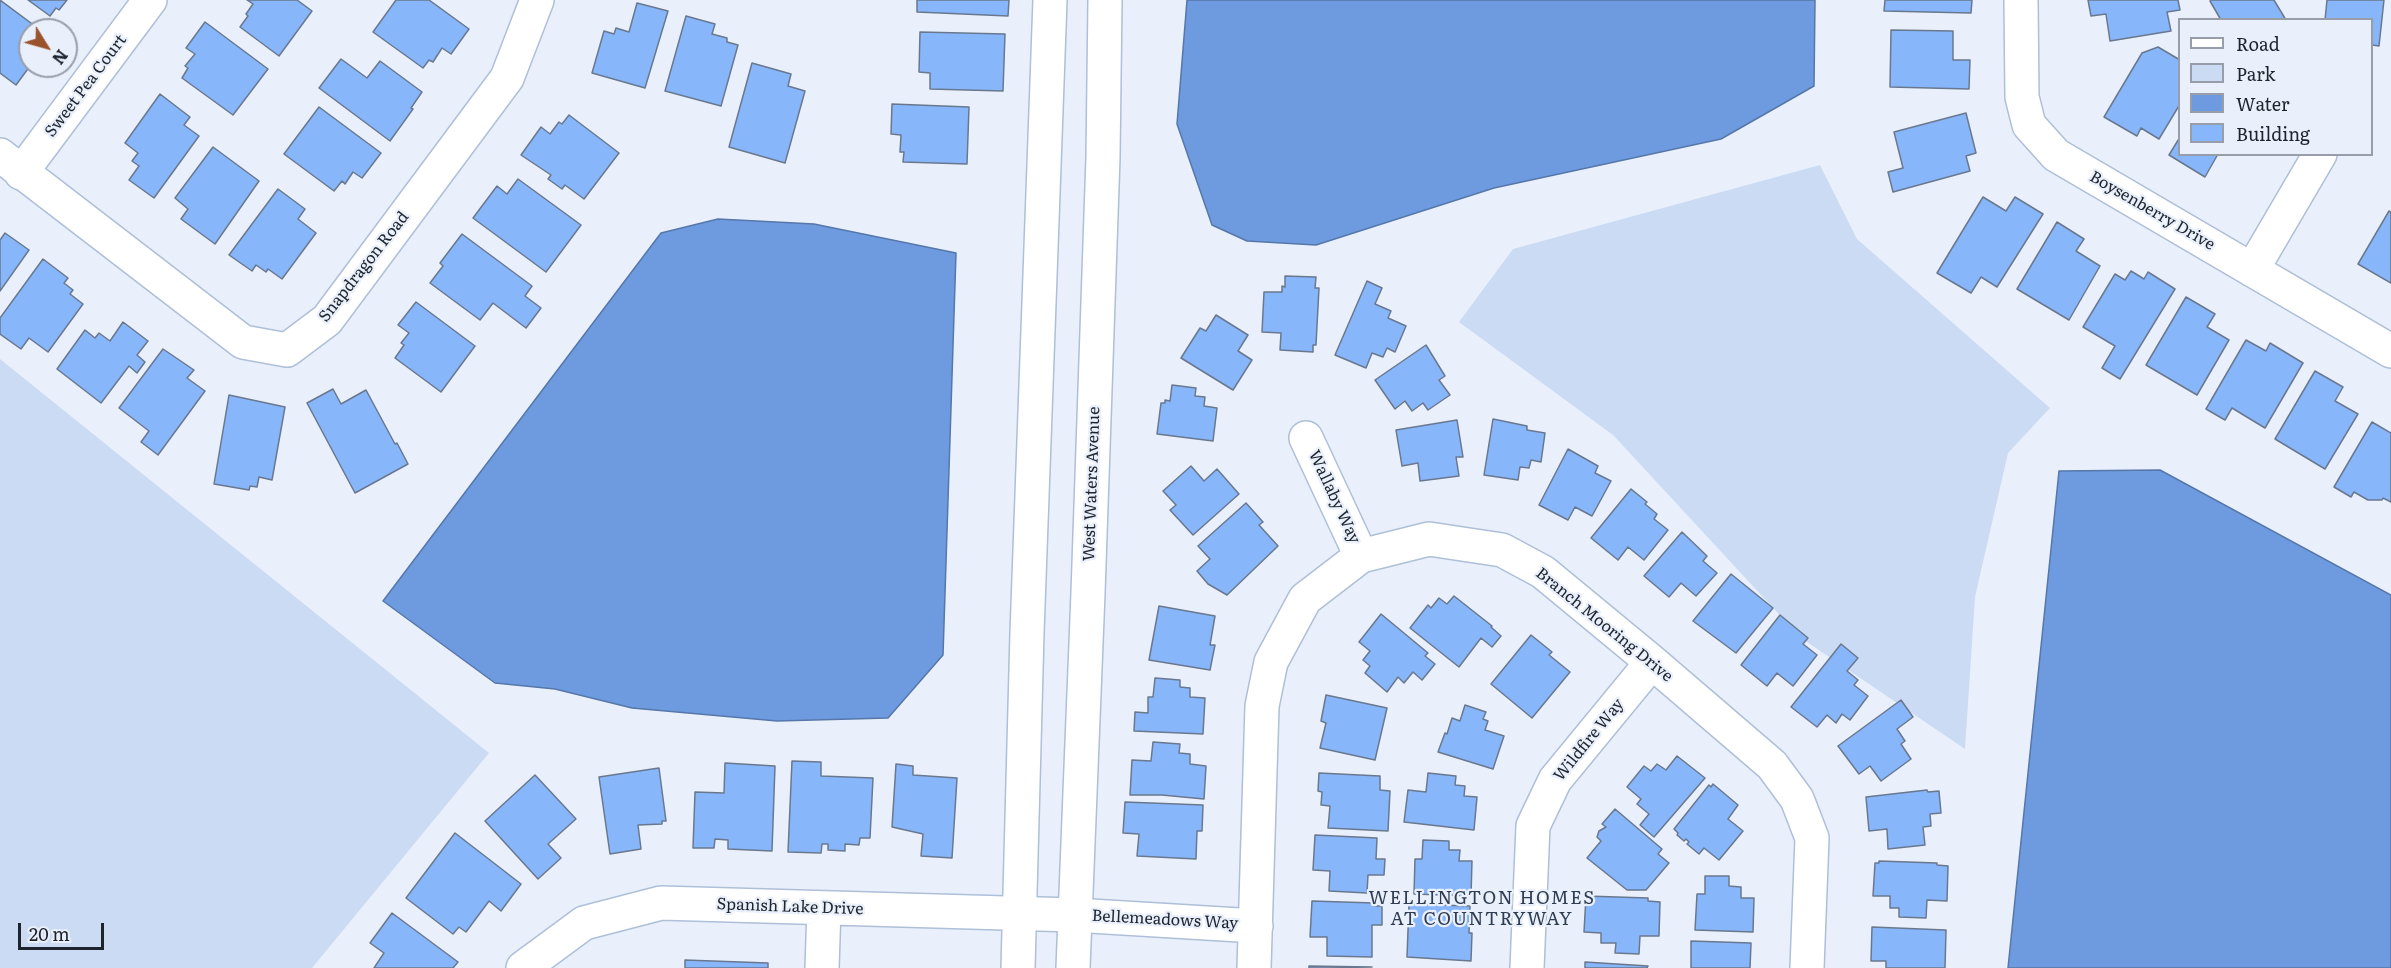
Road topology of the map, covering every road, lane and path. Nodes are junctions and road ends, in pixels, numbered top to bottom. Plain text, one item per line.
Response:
1 (150, 0) edge
2 (537, 0) edge
3 (1050, 0) edge
4 (1105, 0) edge
5 (2021, 0) edge
6 (2319, 156) edge
7 (11, 164) edge
8 (2252, 270) junction
9 (2391, 351) edge
10 (1306, 438) dead end
11 (1361, 556) junction
12 (1652, 662) junction
13 (824, 908) junction
14 (1020, 913) junction
15 (1074, 915) junction
16 (1256, 926) junction
17 (523, 968) edge
18 (822, 968) edge
19 (1018, 968) edge
20 (1073, 968) edge
21 (1254, 968) edge
22 (1527, 968) edge
23 (1807, 968) edge

1 - 7 street, Sweet Pea Court
2 - 7 street, Snapdragon Road
3 - 14 street
4 - 15 street, West Waters Avenue
5 - 8 street, Boysenberry Drive
6 - 8 street
8 - 9 street, Boysenberry Drive
10 - 11 street, Wallaby Way
11 - 12 street, Branch Mooring Drive
11 - 16 street, Branch Mooring Drive
12 - 22 street, Wildfire Way
12 - 23 street, Branch Mooring Drive
13 - 14 street, Spanish Lake Drive
13 - 17 street, Spanish Lake Drive
13 - 18 street
14 - 15 street, Spanish Lake Drive
14 - 19 street
15 - 16 street, Bellemeadows Way
15 - 20 street, West Waters Avenue
16 - 21 street, Branch Mooring Drive

